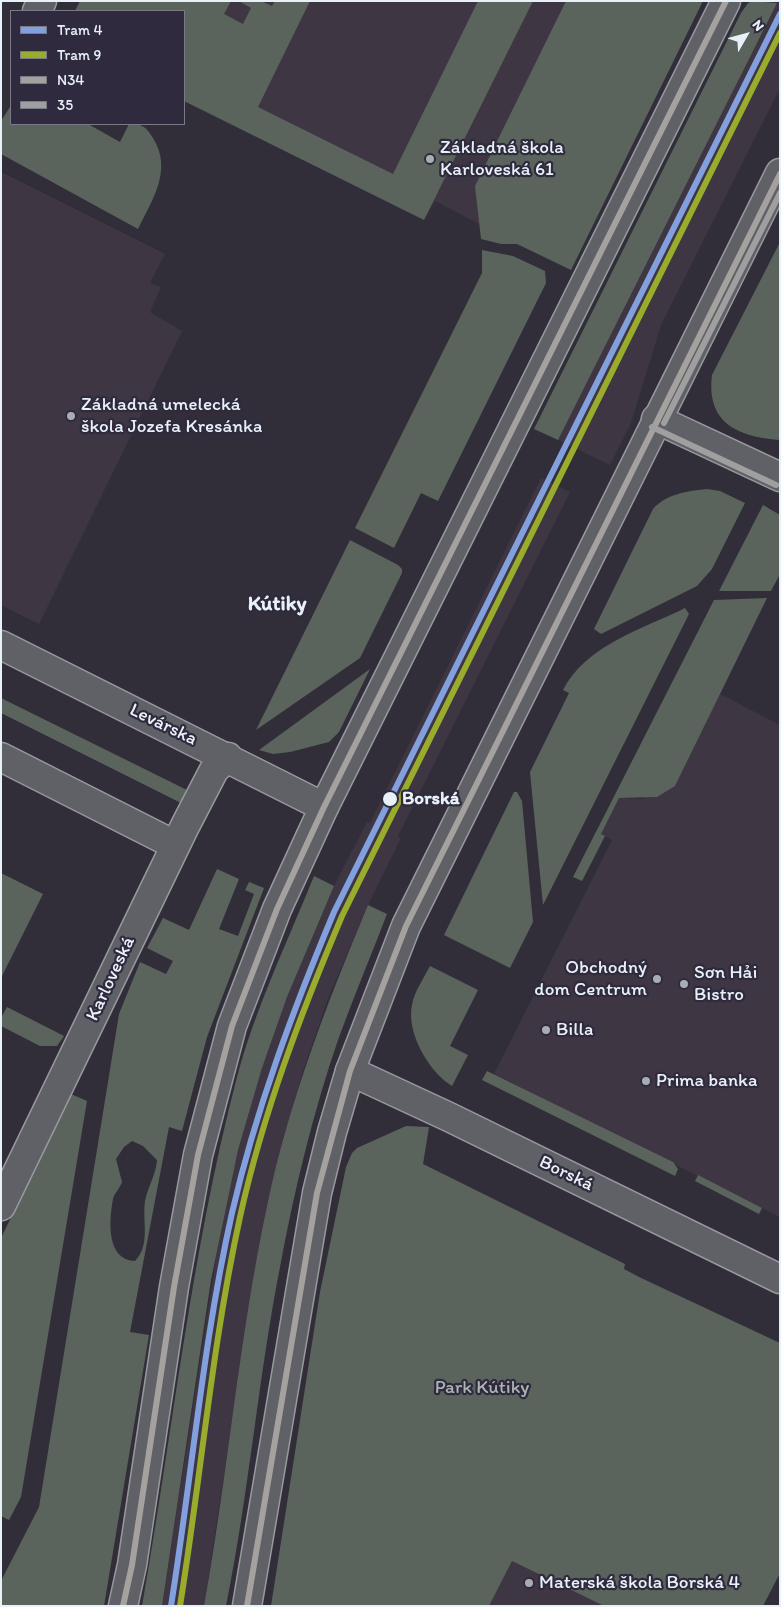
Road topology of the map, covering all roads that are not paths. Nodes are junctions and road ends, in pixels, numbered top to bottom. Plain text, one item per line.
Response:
1 (726, 1) edge
2 (780, 173) edge
3 (656, 419) junction
4 (780, 477) edge
5 (1, 645) edge
6 (1, 757) edge
7 (228, 757) junction
8 (324, 807) junction
9 (175, 845) junction
10 (350, 1071) junction
11 (1, 1206) edge
12 (780, 1279) edge
13 (122, 1606) edge
14 (247, 1606) edge

1 - 8 main road
2 - 3 main road
3 - 4 main road
3 - 10 main road
5 - 7 main road, Levárska
6 - 9 main road
7 - 8 main road, Levárska
7 - 9 main road, Karloveská
8 - 13 main road
9 - 11 main road, Karloveská
10 - 12 main road, Borská
10 - 14 main road

